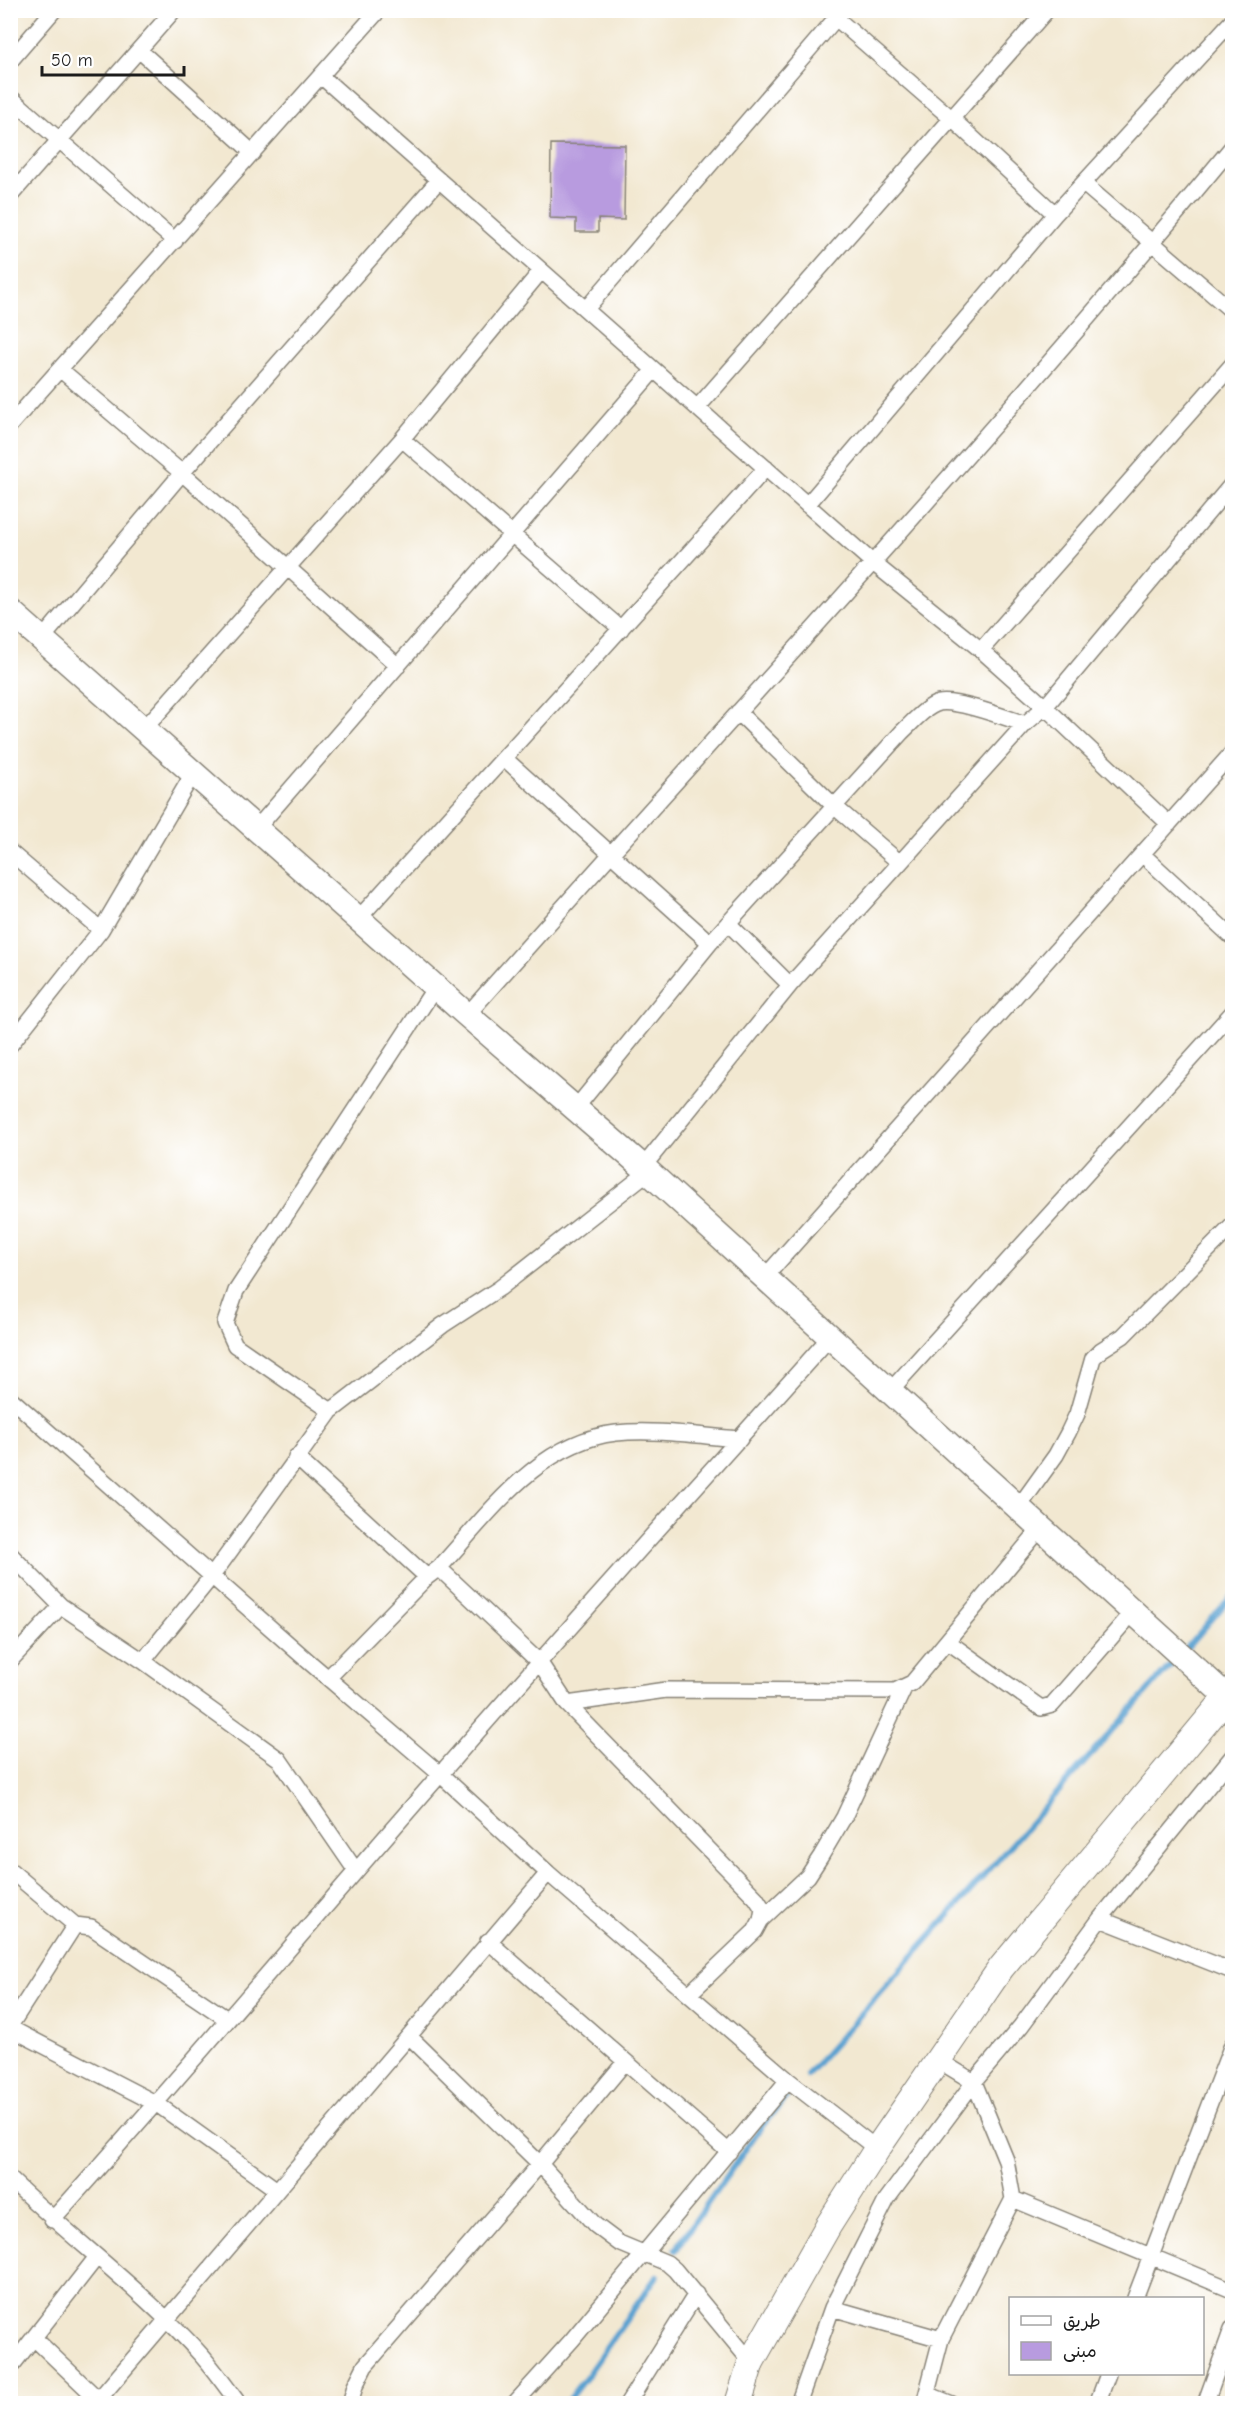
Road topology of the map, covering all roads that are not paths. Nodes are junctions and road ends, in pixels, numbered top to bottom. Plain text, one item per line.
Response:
1 (54, 10) edge
2 (174, 10) edge
3 (379, 10) edge
4 (1047, 10) edge
5 (839, 14) edge
6 (1233, 21) edge
7 (139, 50) junction
8 (10, 61) edge
9 (321, 76) junction
10 (10, 97) edge
11 (951, 118) junction
12 (60, 140) junction
13 (1233, 147) edge
14 (253, 153) junction
15 (439, 180) junction
16 (1084, 185) junction
17 (10, 196) edge
18 (1055, 214) junction
19 (175, 242) junction
20 (1153, 244) junction
21 (541, 271) junction
22 (586, 309) junction
23 (1233, 311) edge
24 (61, 370) junction
25 (654, 370) junction
26 (1229, 376) edge
27 (697, 408) junction
28 (10, 425) edge
29 (402, 439) junction
30 (766, 468) junction
31 (182, 472) junction
32 (1233, 484) edge
33 (807, 505) junction
34 (512, 534) junction
35 (872, 562) junction
36 (287, 568) junction
37 (10, 611) edge
38 (621, 629) junction
39 (42, 639) junction
40 (981, 650) junction
41 (398, 666) junction
42 (1045, 707) junction
43 (738, 712) junction
44 (1025, 724) junction
45 (144, 729) junction
46 (1233, 753) edge
47 (504, 759) junction
48 (194, 772) junction
49 (834, 806) junction
50 (1169, 824) junction
51 (257, 828) junction
52 (10, 852) edge
53 (610, 854) junction
54 (1142, 854) junction
55 (900, 863) junction
56 (359, 918) junction
57 (729, 924) junction
58 (101, 930) junction
59 (1233, 937) edge
60 (710, 943) junction
61 (790, 985) junction
62 (436, 986) junction
63 (1233, 1012) edge
64 (467, 1016) junction
65 (10, 1045) edge
66 (575, 1109) junction
67 (646, 1169) junction
68 (1233, 1226) edge
69 (764, 1278) junction
70 (831, 1336) junction
71 (889, 1392) junction
72 (10, 1398) edge
73 (331, 1411) junction
74 (740, 1439) junction
75 (297, 1457) junction
76 (1018, 1508) junction
77 (1040, 1528) junction
78 (10, 1554) edge
79 (433, 1572) junction
80 (212, 1576) junction
81 (61, 1606) junction
82 (1134, 1611) junction
83 (947, 1641) junction
84 (10, 1662) edge
85 (144, 1662) junction
86 (540, 1663) junction
87 (328, 1678) junction
88 (904, 1688) junction
89 (1230, 1694) edge
90 (567, 1704) junction
91 (1233, 1757) edge
92 (440, 1774) junction
93 (10, 1870) edge
94 (356, 1871) junction
95 (548, 1873) junction
96 (1100, 1919) junction
97 (761, 1920) junction
98 (75, 1925) junction
99 (488, 1941) junction
100 (1233, 1971) edge
101 (689, 1994) junction
102 (227, 2019) junction
103 (10, 2027) edge
104 (410, 2036) junction
105 (1233, 2045) edge
106 (938, 2060) junction
107 (625, 2062) junction
108 (788, 2080) junction
109 (974, 2082) junction
110 (157, 2104) junction
111 (877, 2149) junction
112 (729, 2152) junction
113 (540, 2164) junction
114 (10, 2179) edge
115 (277, 2190) junction
116 (1013, 2199) junction
117 (52, 2220) junction
118 (642, 2254) junction
119 (1150, 2256) junction
120 (96, 2258) junction
121 (1233, 2290) edge
122 (696, 2295) junction
123 (1135, 2297) edge
124 (832, 2308) junction
125 (166, 2319) junction
126 (1233, 2329) edge
127 (34, 2338) junction
128 (940, 2339) junction
129 (751, 2362) junction
130 (10, 2368) edge
131 (1107, 2375) edge
132 (926, 2399) edge
133 (101, 2401) edge
134 (239, 2403) edge
135 (350, 2403) edge
136 (514, 2403) edge
137 (627, 2403) edge
138 (738, 2403) edge
139 (798, 2403) edge
140 (952, 2403) edge
141 (1097, 2403) edge
142 (1205, 2403) edge

1 - 8 street
2 - 7 street
3 - 9 street
4 - 11 street
5 - 11 street
5 - 22 street
6 - 16 street
7 - 12 street
7 - 14 street
9 - 14 street
9 - 15 street
10 - 12 street
11 - 18 street
11 - 27 street
12 - 17 street
12 - 19 street
13 - 20 street
14 - 19 street
15 - 21 street
15 - 31 street
16 - 18 street
16 - 20 street
18 - 33 street
19 - 24 street
20 - 23 street
20 - 35 street
21 - 22 street
21 - 29 street
22 - 25 street
24 - 28 street
24 - 31 street
25 - 27 street
25 - 34 street
26 - 40 street
27 - 30 street
29 - 34 street
29 - 36 street
30 - 33 street
30 - 38 street
31 - 36 street
31 - 39 street
32 - 42 street
33 - 35 street
34 - 38 street
34 - 41 street
35 - 40 street
35 - 43 street
36 - 41 street
36 - 45 street
37 - 39 main road
38 - 47 street
39 - 45 main road
40 - 42 street
41 - 51 street
42 - 44 street
42 - 50 street
43 - 49 street
43 - 53 street
44 - 49 street
44 - 55 street
45 - 48 main road
46 - 50 street
47 - 53 street
47 - 56 street
48 - 51 main road
48 - 58 street
49 - 55 street
49 - 57 street
50 - 54 street
51 - 56 main road
52 - 58 street
53 - 60 street
53 - 64 street
54 - 59 street
54 - 69 street
55 - 61 street
56 - 62 main road
57 - 60 street
57 - 61 street
58 - 65 street
60 - 66 street
61 - 67 street
62 - 64 main road
62 - 73 street
63 - 71 street
64 - 66 main road
66 - 67 main road
67 - 69 main road
67 - 73 street
68 - 76 street
69 - 70 main road
70 - 71 main road
70 - 74 street
71 - 76 main road
72 - 80 street
73 - 75 street
74 - 79 street
74 - 86 street
75 - 79 street
75 - 80 street
76 - 77 main road
77 - 82 main road
77 - 83 street
78 - 81 street
79 - 86 street
79 - 87 street
80 - 85 street
80 - 87 street
81 - 84 street
81 - 85 street
82 - 83 street
82 - 89 main road
83 - 88 street
85 - 94 street
86 - 90 street
86 - 92 street
87 - 92 street
88 - 90 street
88 - 97 street
89 - 106 highway
90 - 97 street
91 - 96 street
92 - 94 street
92 - 95 street
93 - 98 street
94 - 102 street
95 - 99 street
95 - 101 street
96 - 100 street
96 - 109 street
97 - 101 street
98 - 102 street
98 - 103 street
99 - 104 street
99 - 107 street
101 - 108 street
102 - 110 street
103 - 110 street
104 - 113 street
104 - 115 street
105 - 119 street
106 - 109 street
106 - 111 highway
107 - 112 street
107 - 113 street
108 - 111 street
108 - 112 street
109 - 116 street
109 - 124 street
110 - 115 street
110 - 117 street
111 - 129 highway
112 - 118 street
113 - 118 street
113 - 135 street
114 - 117 street
115 - 125 street
116 - 119 street
116 - 128 street
117 - 120 street
118 - 122 street
118 - 136 street
119 - 121 street
119 - 123 street
120 - 125 street
120 - 127 street
122 - 129 street
122 - 137 street
124 - 128 street
124 - 139 street
125 - 133 street
125 - 134 street
126 - 142 street
127 - 130 street
127 - 133 street
128 - 132 street
129 - 138 highway
131 - 141 street
132 - 140 street

